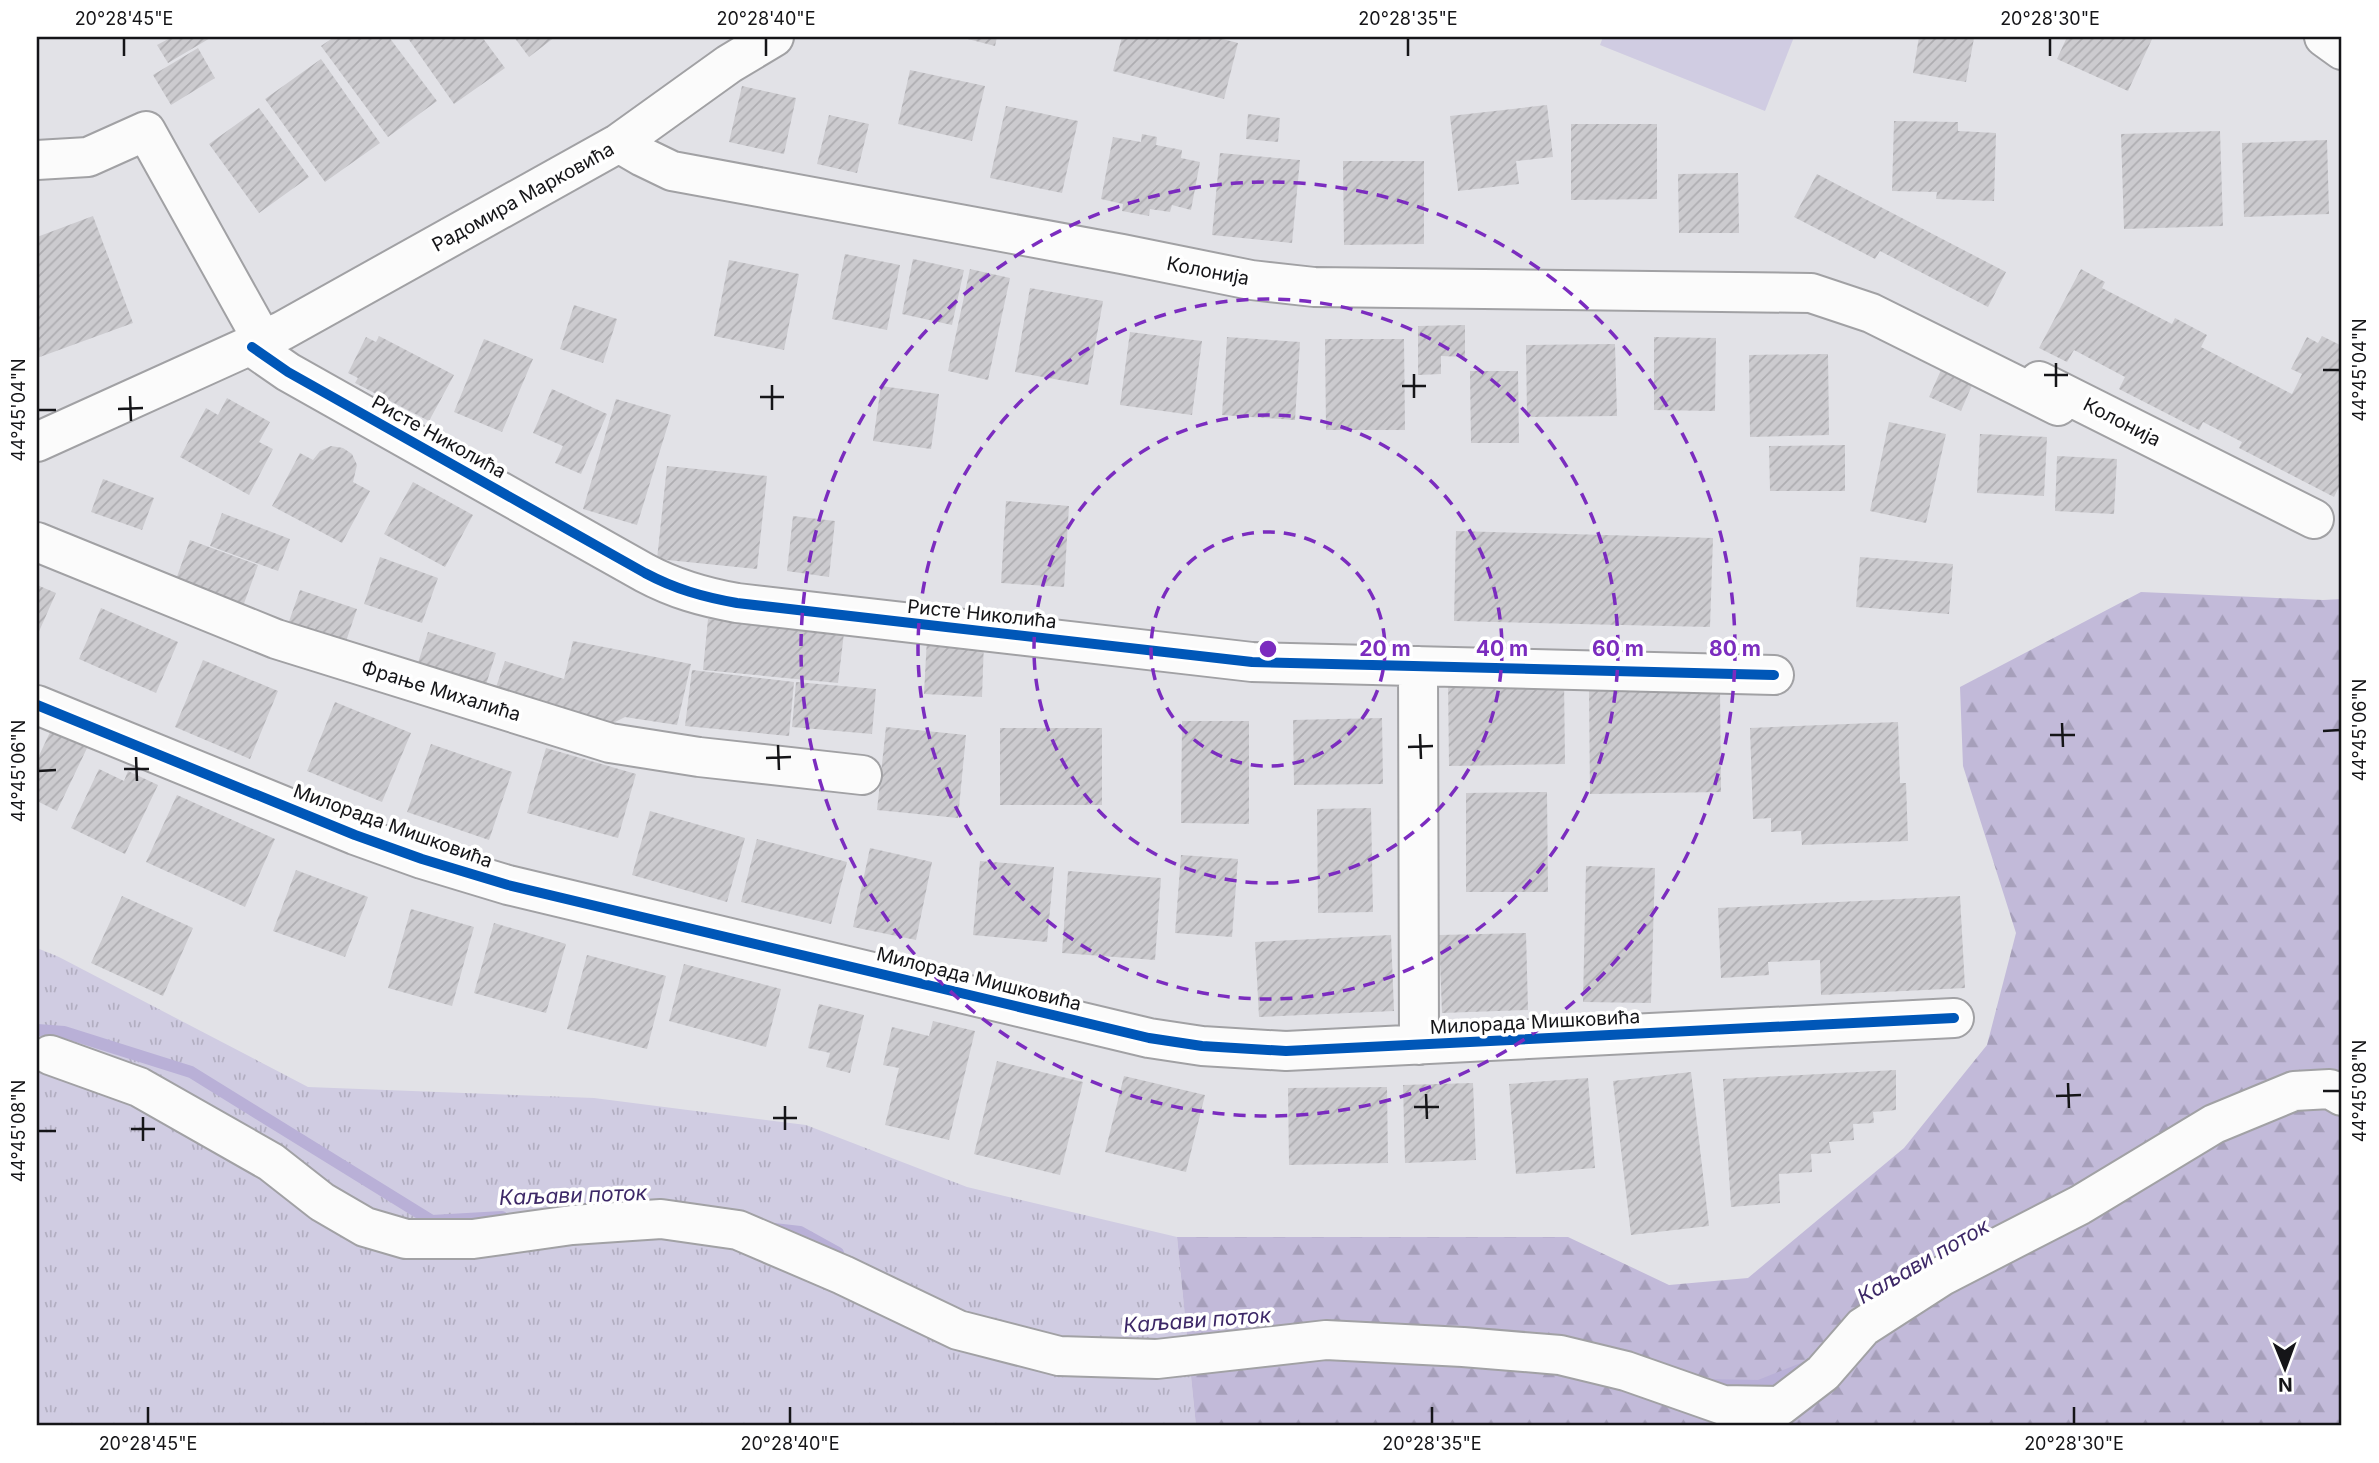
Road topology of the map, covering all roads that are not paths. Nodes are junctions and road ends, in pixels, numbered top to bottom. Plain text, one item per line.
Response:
1 (774, 37) edge
2 (2323, 37) edge
3 (2342, 50) edge
4 (619, 143) junction
5 (37, 160) edge
6 (1811, 293) junction
7 (258, 344) junction
8 (2059, 406) dead end
9 (37, 442) edge
10 (2314, 519) dead end
11 (37, 541) edge
12 (1418, 666) junction
13 (1774, 675) dead end
14 (37, 705) edge
15 (862, 775) dead end
16 (1954, 1018) dead end
17 (1419, 1045) junction
18 (50, 1055) dead end
19 (2342, 1096) edge

1 - 4 street, Радомира Марковића
2 - 3 street
4 - 6 street, Колонија
4 - 7 street, Радомира Марковића
5 - 7 street
6 - 8 street, Колонија
6 - 10 street, Колонија
7 - 9 street, Радомира Марковића
7 - 12 street, Ристе Николића
11 - 15 street, Фрање Михалића
12 - 13 street, Ристе Николића
12 - 17 street, Милорада Мишковића
14 - 17 street, Милорада Мишковића
16 - 17 street, Милорада Мишковића
18 - 19 street

